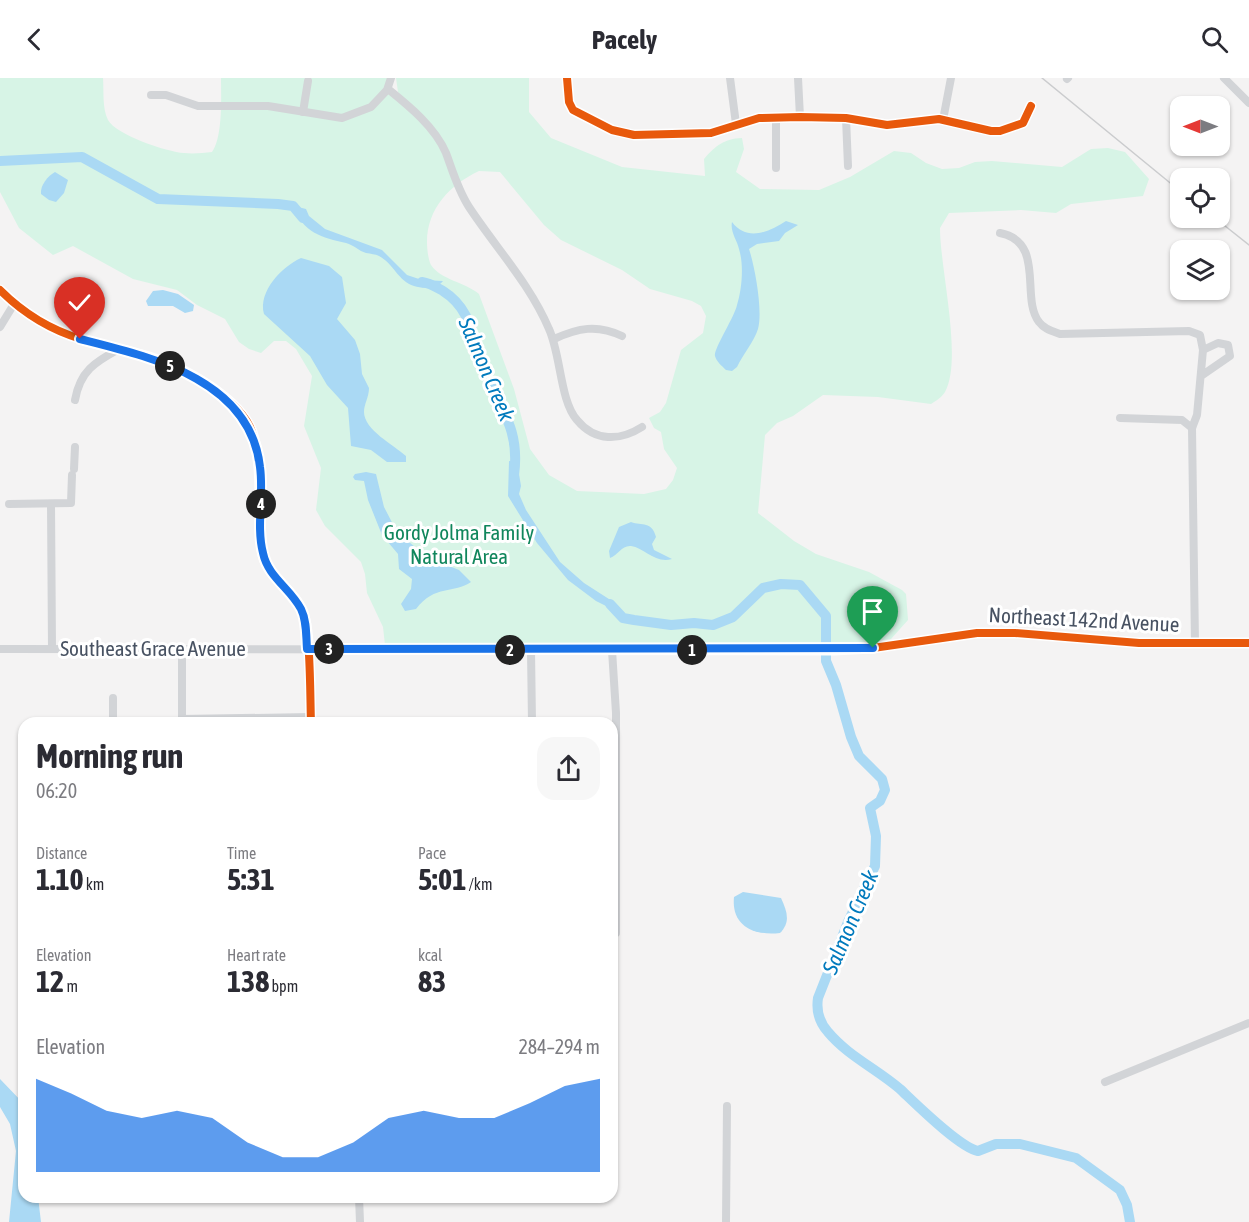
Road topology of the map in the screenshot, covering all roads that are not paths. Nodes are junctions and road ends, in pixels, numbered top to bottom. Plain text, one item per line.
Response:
1 (392, 78) edge
2 (567, 78) edge
3 (730, 78) edge
4 (798, 78) edge
5 (951, 78) edge
6 (1224, 78) edge
7 (308, 81) dead end
8 (388, 88) junction
9 (151, 95) dead end
10 (1249, 103) edge
11 (1031, 106) dead end
12 (303, 112) junction
13 (800, 117) junction
14 (776, 118) junction
15 (846, 118) junction
16 (943, 120) junction
17 (736, 124) junction
18 (848, 166) dead end
19 (777, 168) dead end
20 (1000, 233) dead end
21 (0, 290) edge
22 (14, 304) junction
23 (0, 327) edge
24 (622, 336) dead end
25 (554, 339) junction
26 (119, 349) junction
27 (1203, 350) junction
28 (1201, 376) junction
29 (75, 400) dead end
30 (1120, 418) dead end
31 (642, 426) dead end
32 (1192, 428) junction
33 (75, 447) dead end
34 (9, 504) dead end
35 (51, 504) junction
36 (1195, 643) junction
37 (1249, 643) edge
38 (0, 649) edge
39 (182, 649) junction
40 (307, 649) junction
41 (52, 650) junction
42 (531, 650) junction
43 (612, 650) junction
44 (113, 698) dead end
45 (113, 717) edge
46 (182, 717) edge
47 (311, 717) edge
48 (532, 717) edge
49 (616, 717) edge
50 (1249, 1023) edge
51 (1105, 1082) dead end
52 (727, 1106) dead end
53 (359, 1203) edge
54 (360, 1222) edge
55 (726, 1222) edge

1 - 8 street
2 - 17 street
3 - 17 street
4 - 13 street
5 - 16 street
6 - 10 street
7 - 12 street
8 - 12 street
8 - 25 street
9 - 12 street
11 - 16 street
13 - 14 street
13 - 15 street
14 - 17 street
14 - 19 street
15 - 16 street
15 - 18 street
20 - 27 street
21 - 22 street
22 - 23 street
22 - 26 street
24 - 25 street
25 - 31 street
26 - 29 street
26 - 40 street
27 - 28 street
27 - 28 street
28 - 32 street
30 - 32 street
32 - 36 street
33 - 35 street
34 - 35 street
35 - 41 street
36 - 37 street, Northeast 142nd Avenue
36 - 43 street, Northeast 142nd Avenue
38 - 41 street, Southeast Grace Avenue
39 - 40 street, Southeast Grace Avenue
39 - 41 street, Southeast Grace Avenue
39 - 46 street
40 - 42 street, Northeast 142nd Avenue
40 - 47 street
42 - 43 street, Northeast 142nd Avenue
42 - 48 street
43 - 49 street
44 - 45 street
50 - 51 street
52 - 55 street
53 - 54 street

